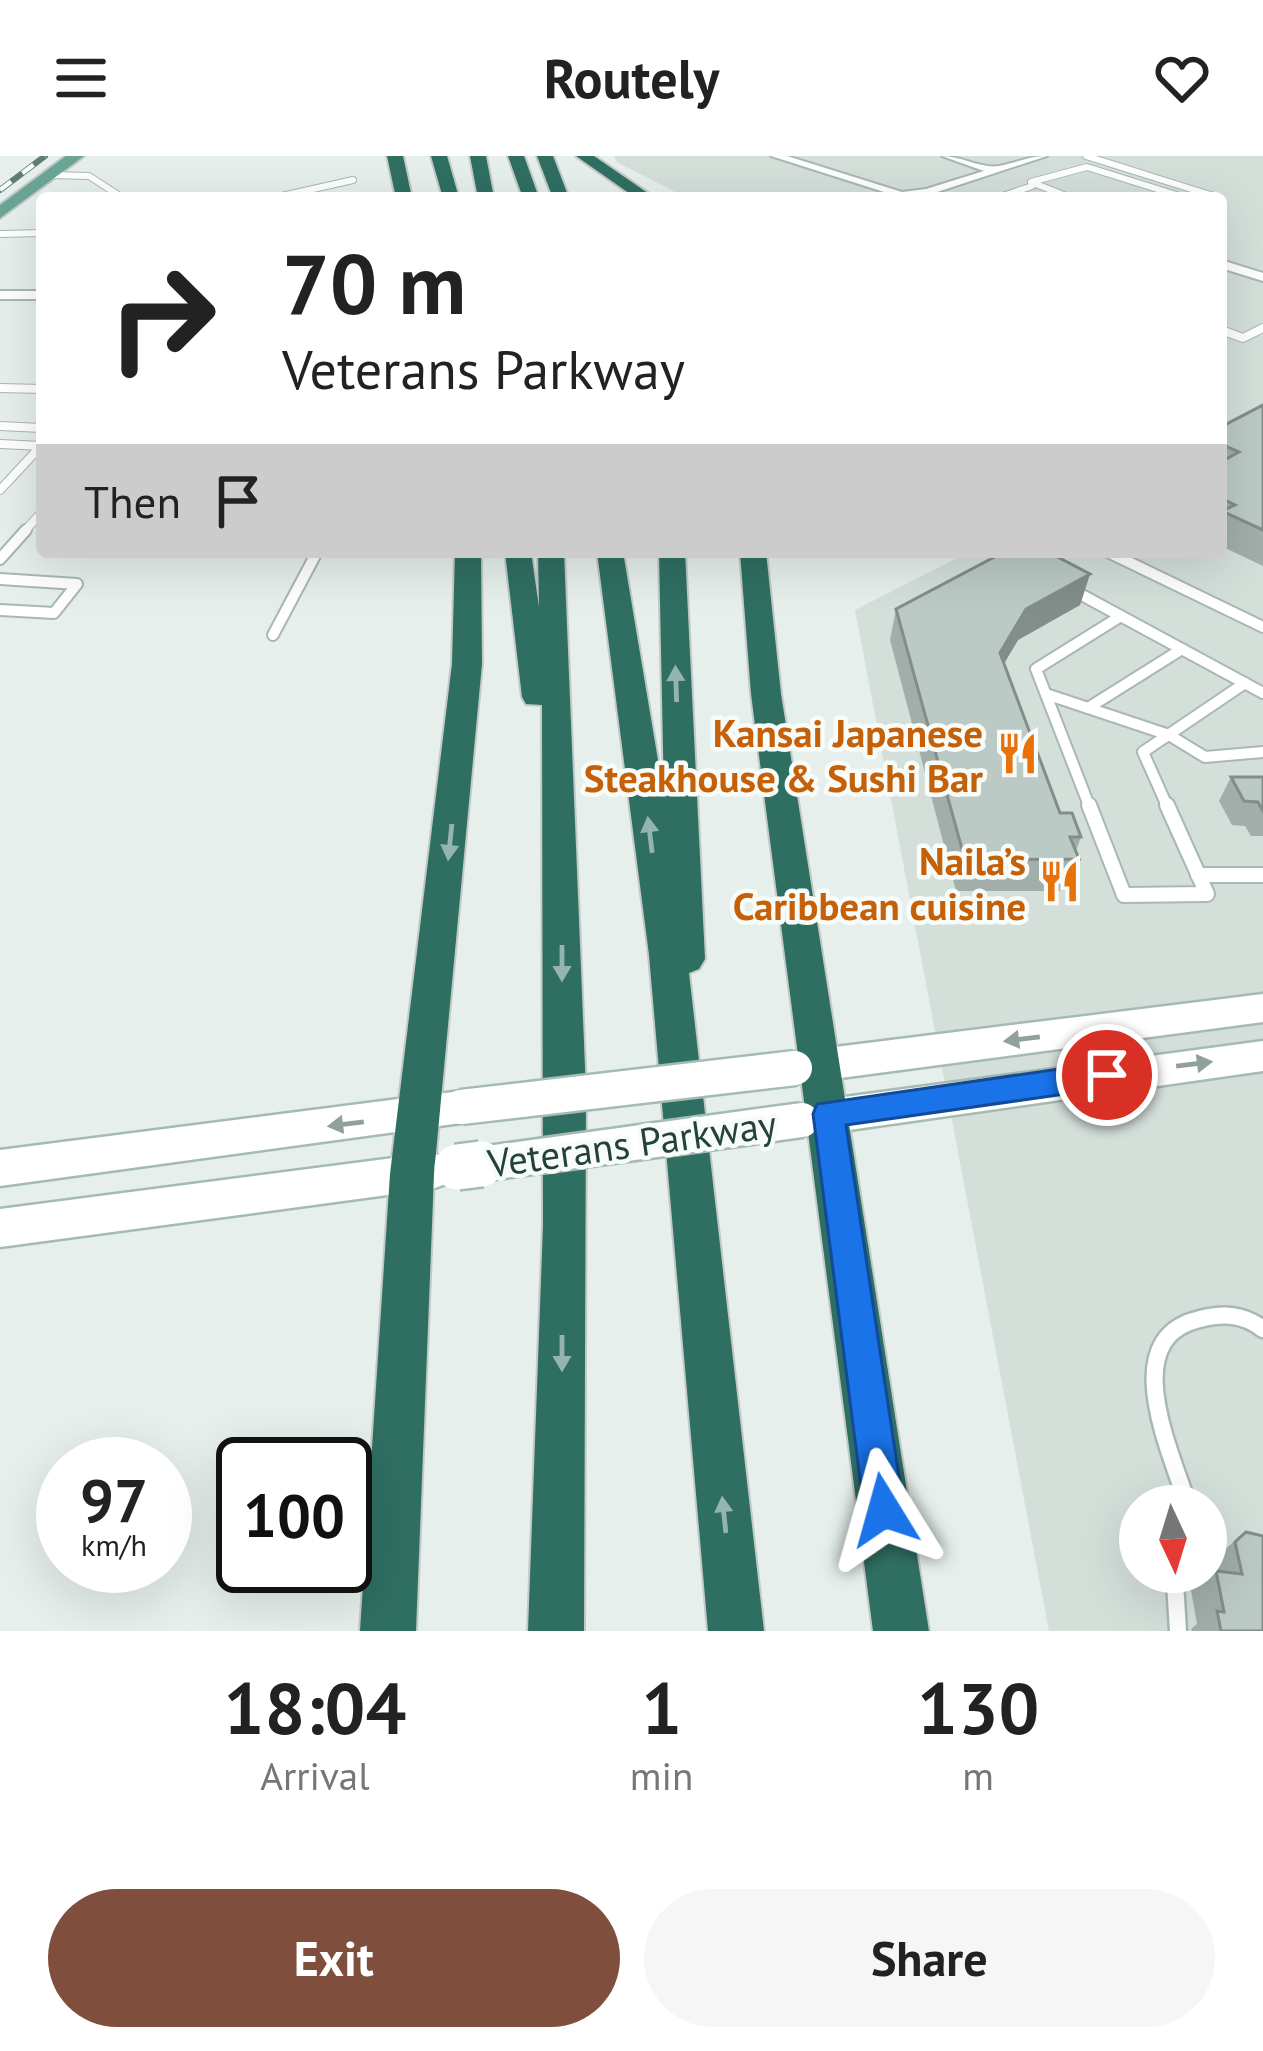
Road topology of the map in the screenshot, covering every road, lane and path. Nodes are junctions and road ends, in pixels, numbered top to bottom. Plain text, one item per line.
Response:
1 (76, 156) edge
2 (395, 156) edge
3 (428, 156) edge
4 (440, 156) edge
5 (478, 156) edge
6 (516, 156) edge
7 (545, 156) edge
8 (582, 156) edge
9 (776, 156) edge
10 (947, 156) edge
11 (1042, 156) edge
12 (1086, 156) edge
13 (1103, 161) junction
14 (1087, 167) junction
15 (995, 171) junction
16 (52, 175) junction
17 (353, 180) dead end
18 (581, 184) dead end
19 (1032, 186) junction
20 (114, 192) edge
21 (300, 192) edge
22 (403, 192) edge
23 (428, 192) edge
24 (449, 192) edge
25 (485, 192) edge
26 (529, 192) edge
27 (559, 192) edge
28 (638, 192) edge
29 (881, 192) edge
30 (923, 192) edge
31 (1014, 192) edge
32 (1052, 192) edge
33 (1167, 192) edge
34 (1201, 192) edge
35 (0, 213) edge
36 (36, 233) edge
37 (0, 234) edge
38 (1227, 266) edge
39 (1263, 277) edge
40 (0, 295) edge
41 (36, 295) edge
42 (1263, 328) edge
43 (1227, 332) edge
44 (1243, 338) junction
45 (1263, 344) edge
46 (0, 388) edge
47 (36, 389) edge
48 (0, 426) edge
49 (36, 428) edge
50 (0, 444) edge
51 (36, 446) edge
52 (36, 452) edge
53 (0, 490) edge
54 (36, 519) edge
55 (314, 558) edge
56 (467, 558) edge
57 (519, 558) edge
58 (551, 558) edge
59 (611, 558) edge
60 (672, 558) edge
61 (754, 558) edge
62 (1120, 558) edge
63 (0, 559) edge
64 (0, 579) edge
65 (1065, 585) edge
66 (0, 610) edge
67 (1121, 616) junction
68 (1263, 627) edge
69 (273, 635) dead end
70 (1182, 649) junction
71 (1245, 683) junction
72 (1263, 693) edge
73 (1046, 694) junction
74 (1088, 708) junction
75 (1169, 735) junction
76 (1263, 752) edge
77 (1198, 875) junction
78 (1263, 875) edge
79 (562, 904) junction
80 (1263, 1008) edge
81 (1263, 1056) edge
82 (812, 1092) junction
83 (421, 1114) junction
84 (0, 1168) edge
85 (435, 1171) junction
86 (696, 1220) junction
87 (0, 1228) edge
88 (1263, 1329) edge
89 (1182, 1485) edge
90 (1176, 1593) edge
91 (388, 1631) edge
92 (556, 1631) edge
93 (736, 1631) edge
94 (901, 1631) edge
95 (1178, 1631) edge

1 - 16 main road
2 - 22 highway
3 - 23 highway
4 - 24 highway
5 - 25 highway
6 - 26 highway
7 - 27 highway
8 - 18 highway
8 - 28 highway
9 - 29 street
10 - 15 street
11 - 15 street
12 - 13 lane
13 - 14 lane
13 - 34 lane
14 - 19 lane
14 - 33 lane
15 - 30 street
16 - 20 lane
16 - 35 main road
17 - 21 lane
19 - 31 lane
19 - 32 lane
36 - 37 lane
38 - 39 street
40 - 41 street
42 - 44 lane
43 - 44 lane
44 - 45 lane
46 - 47 lane
48 - 49 lane
50 - 51 lane
52 - 53 lane
54 - 63 lane
55 - 69 lane
56 -> 83 highway
57 - 79 highway
58 - 79 highway
86 -> 59 highway
86 -> 60 highway
61 - 82 highway
62 - 68 lane
64 - 66 lane
65 - 67 lane
67 - 70 lane
67 - 73 lane
70 - 71 lane
70 - 74 lane
71 - 72 lane
71 - 75 lane
73 - 74 lane
73 - 77 lane
74 - 75 lane
75 - 76 lane
75 - 77 lane
77 - 78 lane
79 -> 92 highway
80 -> 82 main road, Veterans Parkway
82 -> 81 main road, Veterans Parkway
82 - 83 main road, Veterans Parkway, bridge
82 - 85 main road, Veterans Parkway, bridge
82 - 94 highway
83 -> 84 main road, Veterans Parkway
83 - 85 highway
85 - 87 main road, Veterans Parkway
85 - 91 highway
93 -> 86 highway
88 - 89 lane
90 - 95 lane

